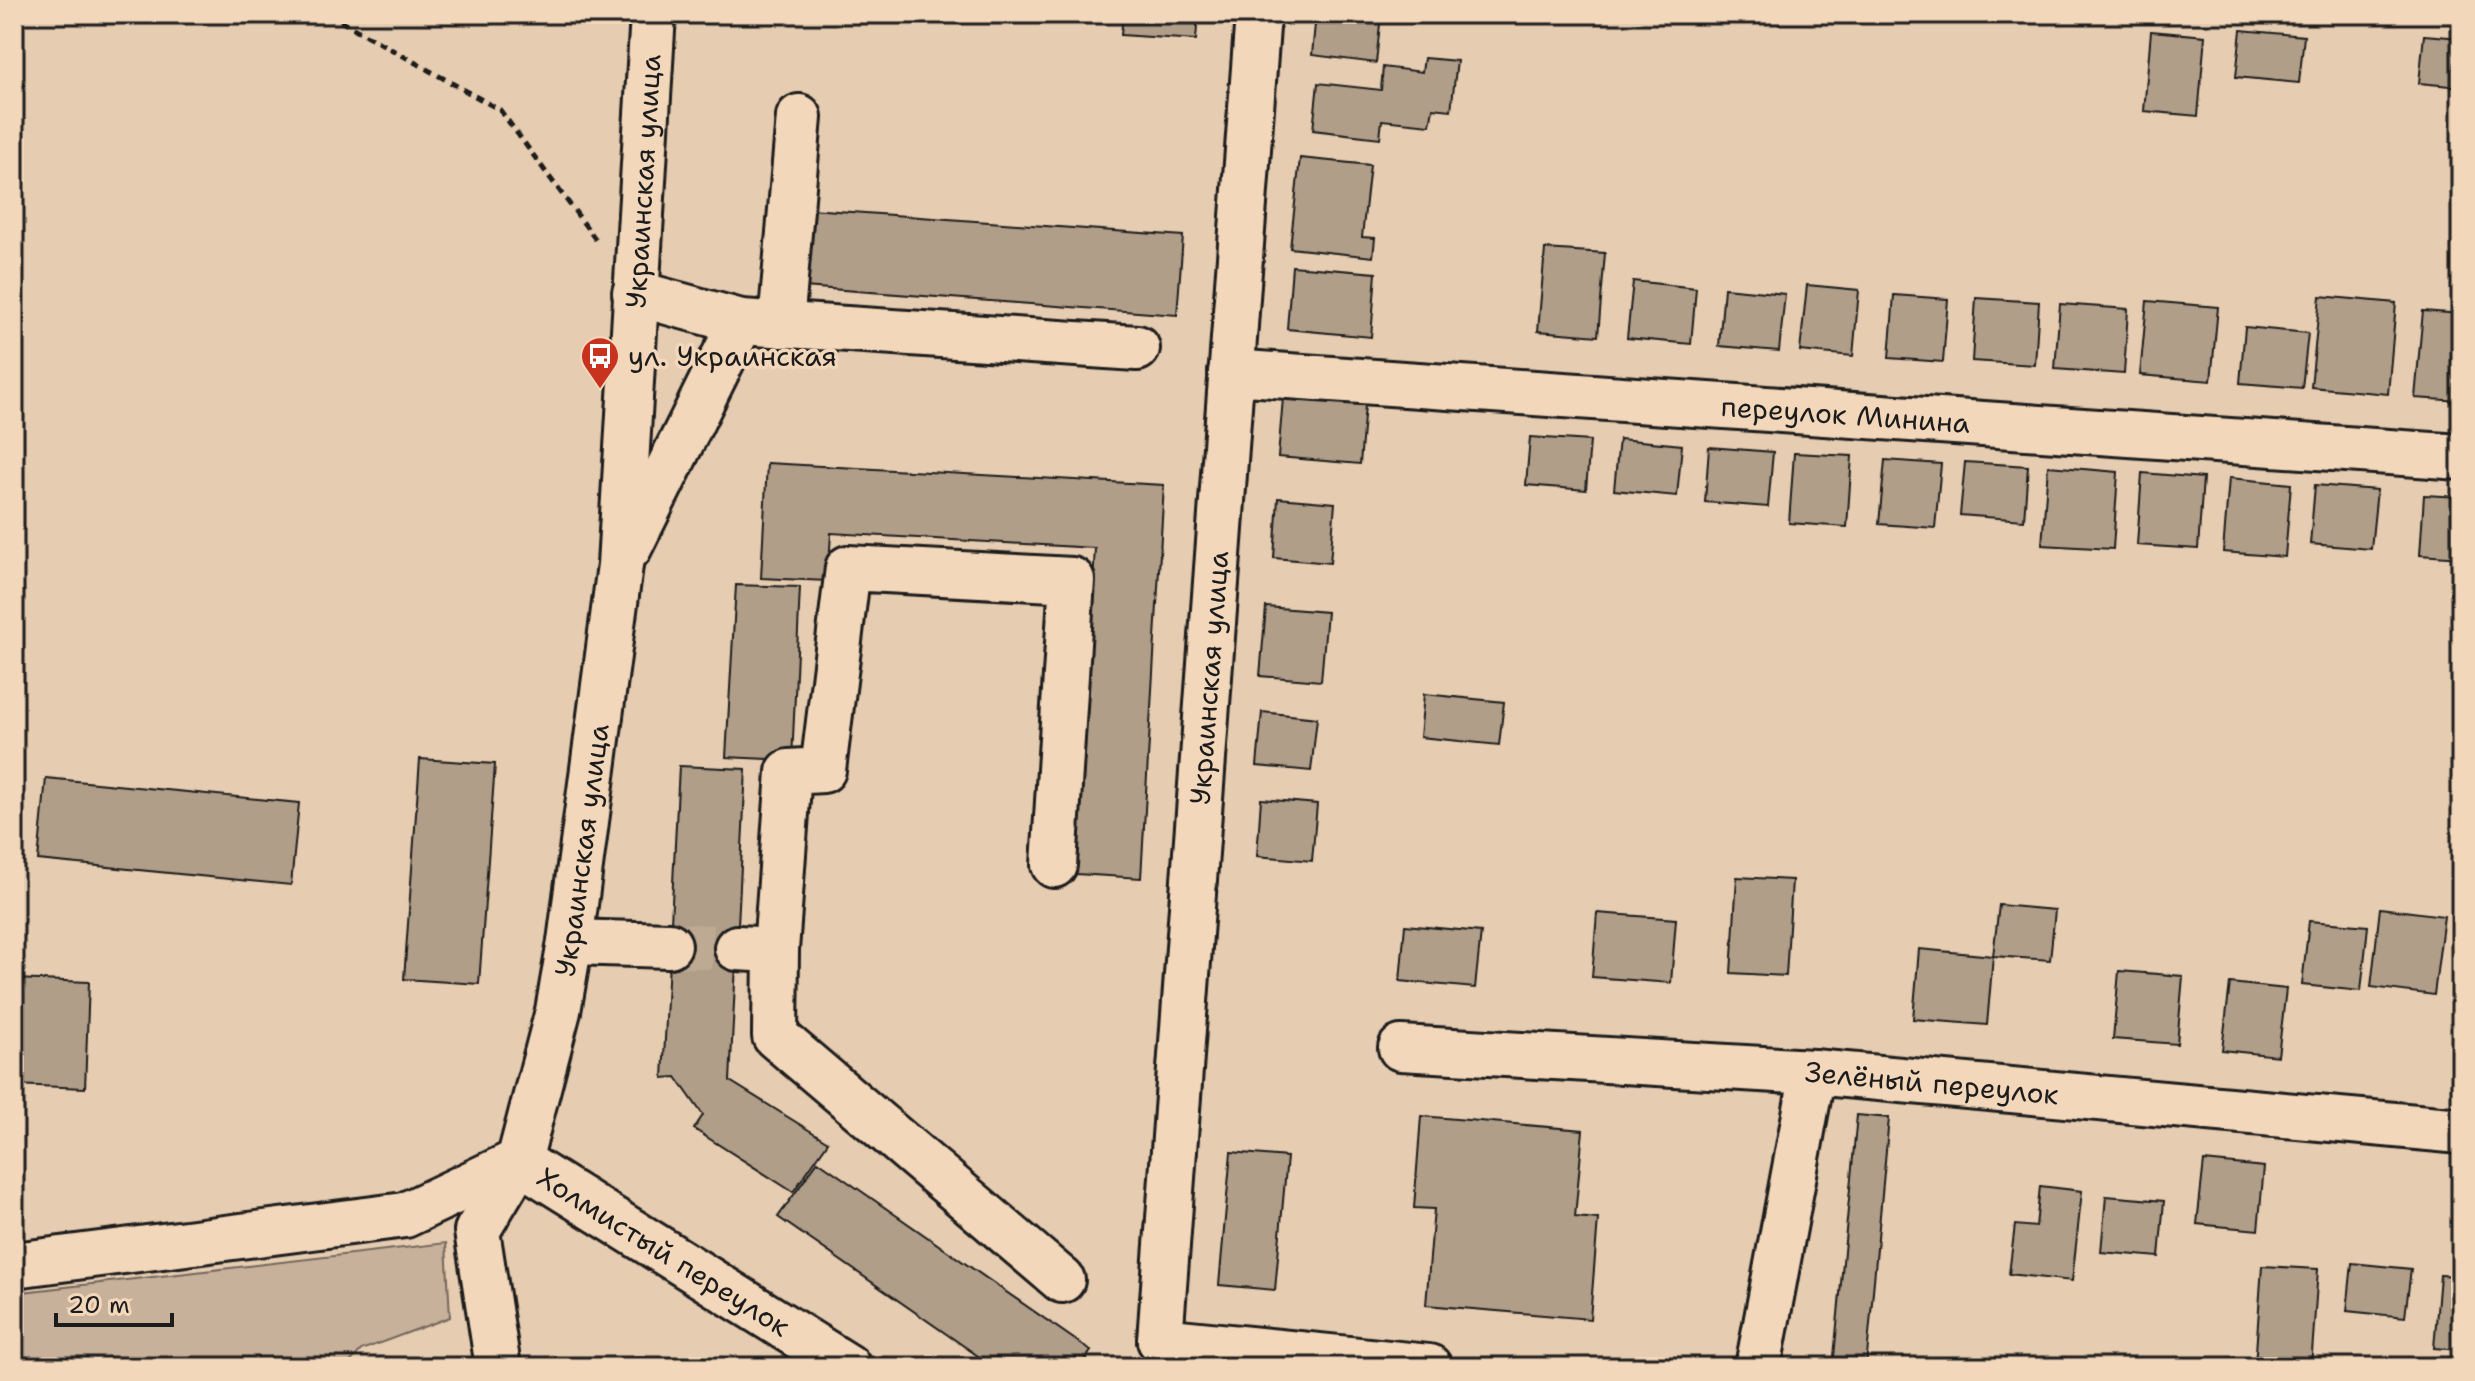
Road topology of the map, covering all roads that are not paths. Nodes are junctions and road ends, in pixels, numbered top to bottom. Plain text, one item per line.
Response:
1 (653, 14) edge
2 (1258, 14) edge
3 (799, 117) dead end
4 (635, 293) junction
5 (761, 323) junction
6 (1137, 348) dead end
7 (1231, 372) junction
8 (2461, 457) edge
9 (620, 565) junction
10 (1054, 865) dead end
11 (570, 942) junction
12 (669, 945) tunnel mouth
13 (1401, 1048) dead end
14 (1813, 1072) junction
15 (2461, 1131) edge
16 (519, 1161) junction
17 (14, 1265) edge
18 (1062, 1280) dead end
19 (1150, 1354) edge
20 (498, 1367) edge
21 (848, 1367) edge
22 (1429, 1367) edge
23 (1758, 1367) edge

1 - 4 street, Украинская улица
2 - 7 street, Украинская улица
3 - 5 street
4 - 5 street
4 - 9 street, Украинская улица
5 - 6 street
5 - 9 street
7 - 8 street, переулок Минина
7 - 19 street, Украинская улица
9 - 11 street, Украинская улица
10 - 18 street
11 - 12 street
11 - 16 street, Украинская улица
13 - 14 street, Зелёный переулок
14 - 15 street, Зелёный переулок
14 - 23 street
16 - 17 street
16 - 20 street, Украинская улица
16 - 21 street, Холмистый переулок
19 - 22 street

